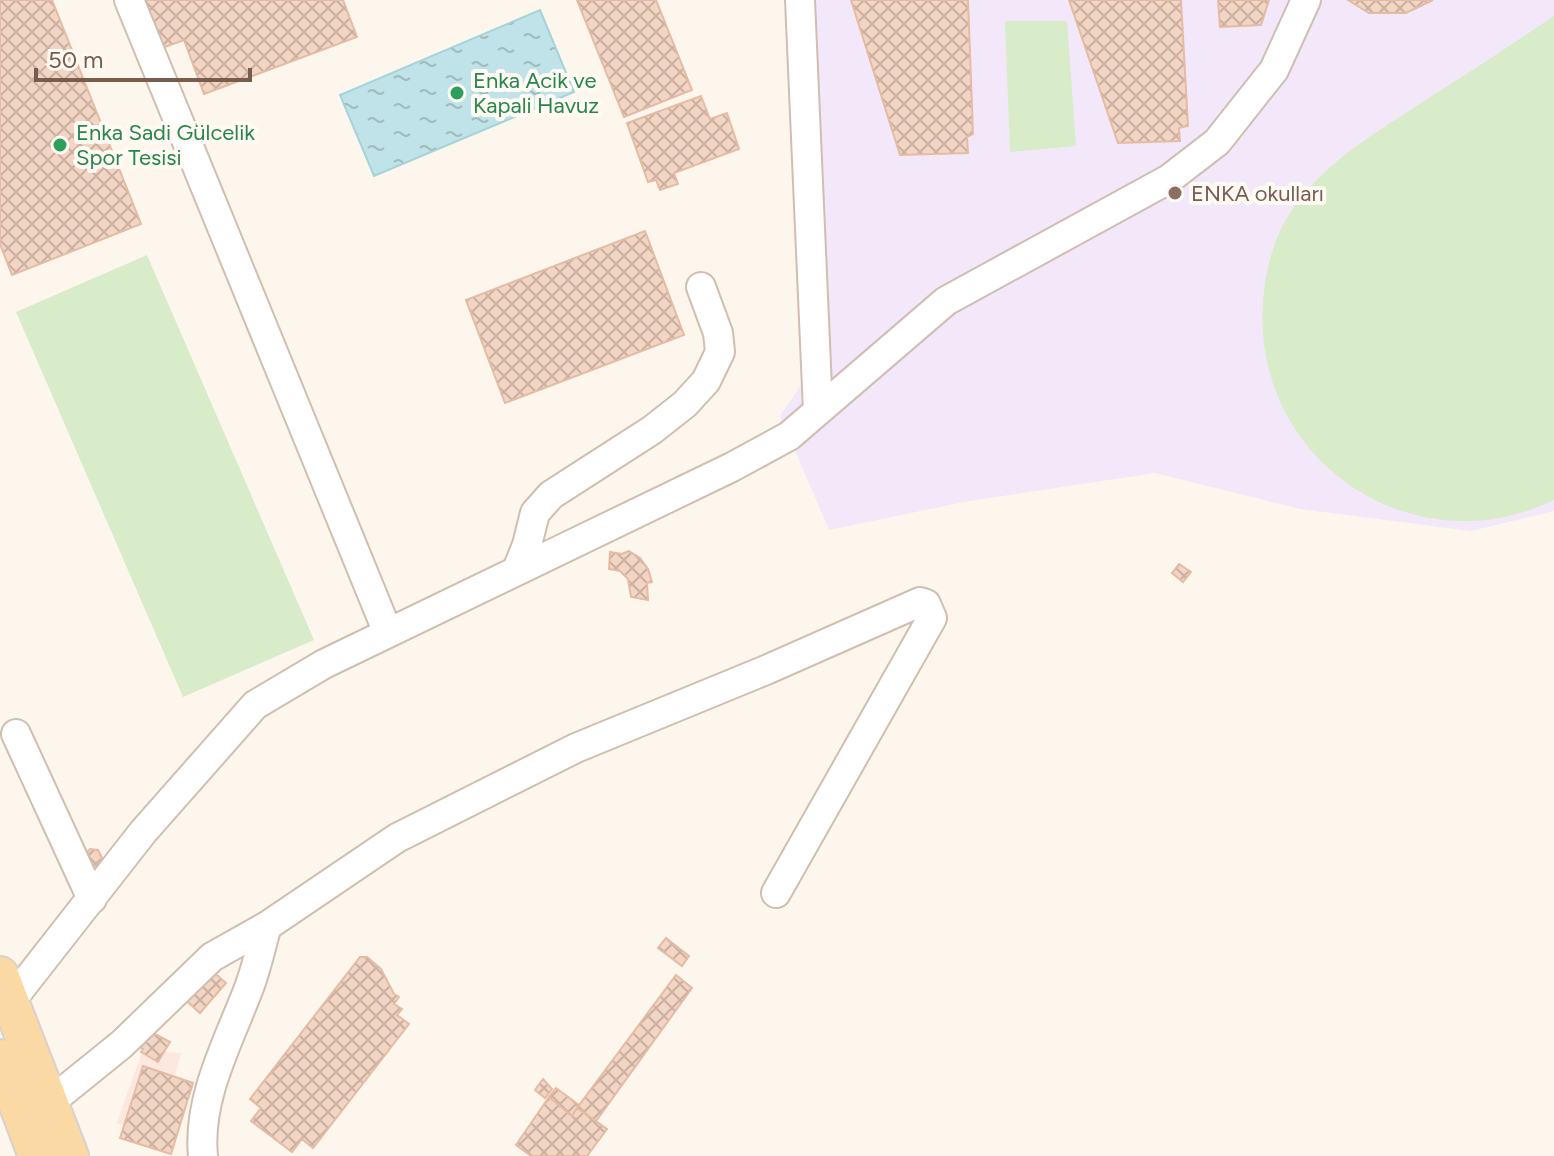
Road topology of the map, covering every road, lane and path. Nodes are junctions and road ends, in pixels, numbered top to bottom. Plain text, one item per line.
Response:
1 (129, 0) edge
2 (800, 0) edge
3 (1306, 0) edge
4 (701, 287) dead end
5 (818, 411) junction
6 (517, 570) junction
7 (388, 633) junction
8 (16, 734) dead end
9 (776, 893) dead end
10 (92, 899) junction
11 (267, 926) junction
12 (5, 988) edge
13 (2, 1065) edge
14 (49, 1103) junction
15 (37, 1156) edge
16 (70, 1156) edge
17 (203, 1156) edge

1 - 7 street
2 - 5 street
3 - 5 street
4 - 6 street
5 - 6 street
6 - 7 street
7 - 10 street
8 - 10 street
9 - 11 street
10 - 12 street
11 - 14 street
11 - 17 street
12 - 14 main road
13 - 15 main road
14 - 16 main road

